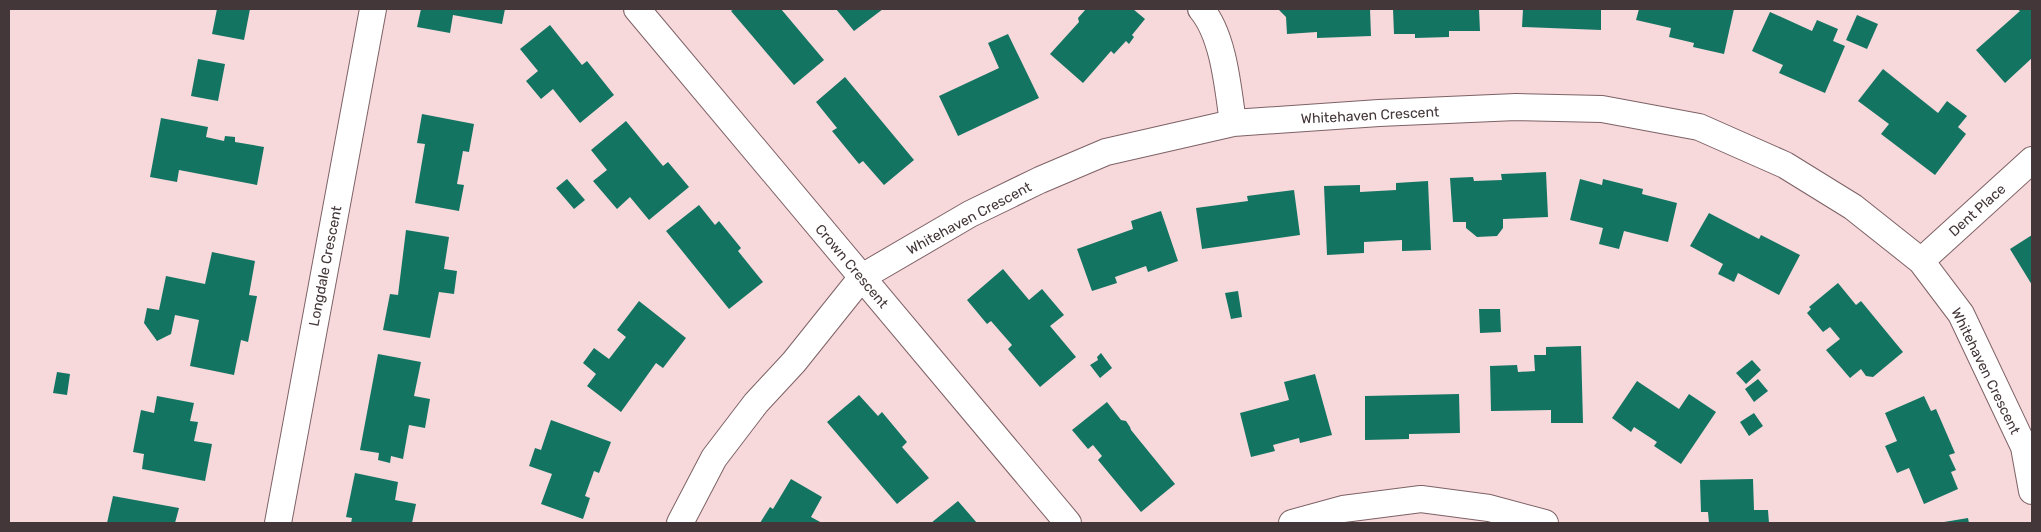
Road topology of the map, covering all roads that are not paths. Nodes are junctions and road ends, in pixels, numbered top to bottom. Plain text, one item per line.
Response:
1 (374, 9) edge
2 (637, 9) edge
3 (1201, 9) edge
4 (1233, 123) junction
5 (2032, 160) edge
6 (1921, 261) junction
7 (862, 277) junction
8 (2032, 491) edge
9 (278, 523) edge
10 (680, 523) edge
11 (1068, 523) edge
12 (1292, 523) edge
13 (1545, 523) edge

1 - 9 street, Longdale Crescent
2 - 7 street, Crown Crescent
3 - 4 street
4 - 6 street, Whitehaven Crescent
4 - 7 street, Whitehaven Crescent
5 - 6 street, Dent Place
6 - 8 street, Whitehaven Crescent
7 - 10 street, Whitehaven Crescent
7 - 11 street, Crown Crescent
12 - 13 street

